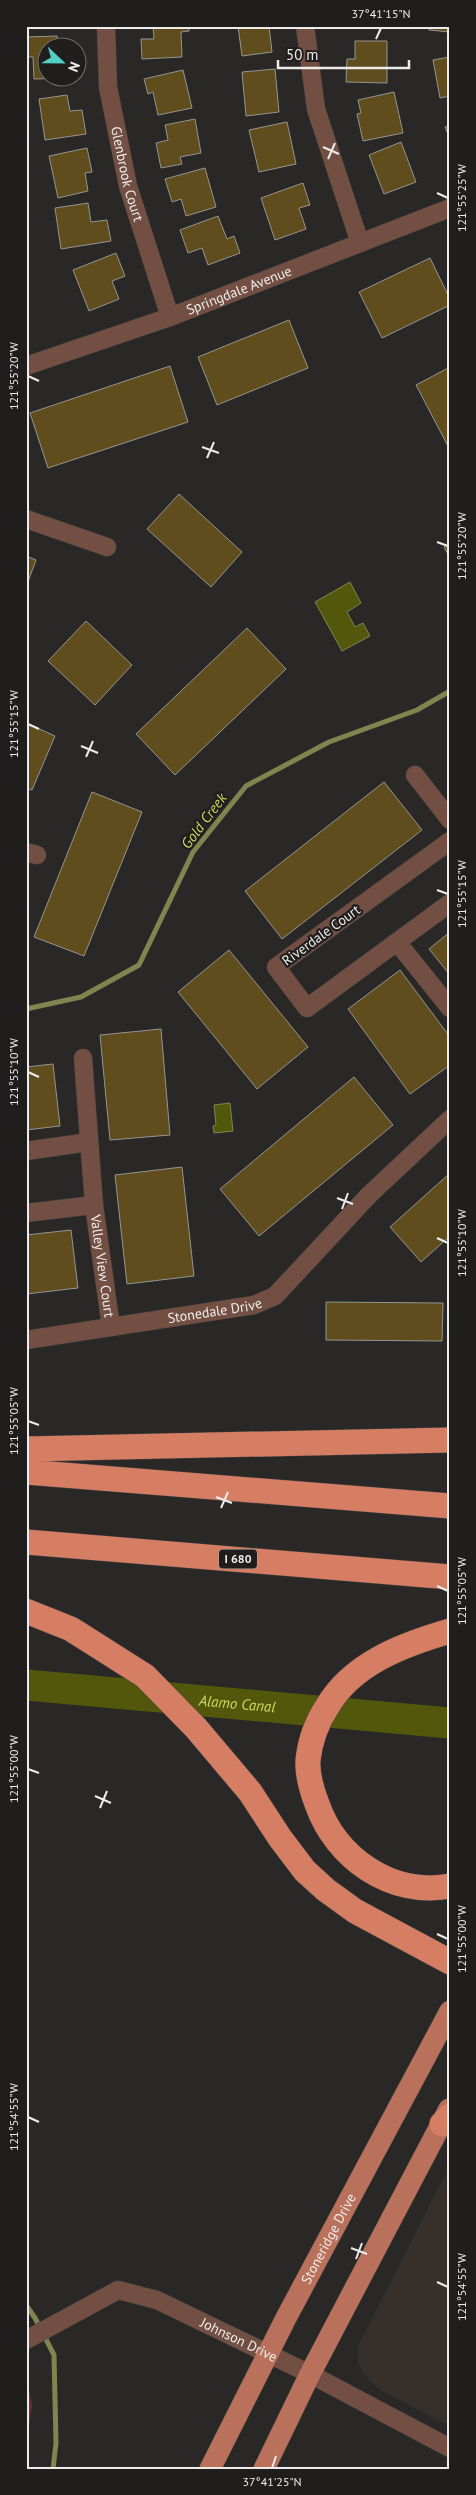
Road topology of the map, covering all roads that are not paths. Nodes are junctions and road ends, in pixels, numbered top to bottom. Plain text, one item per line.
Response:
1 (106, 26) edge
2 (305, 26) edge
3 (450, 208) edge
4 (360, 243) junction
5 (170, 317) junction
6 (26, 366) edge
7 (26, 519) edge
8 (108, 547) dead end
9 (415, 775) dead end
10 (450, 820) edge
11 (450, 841) edge
12 (450, 903) edge
13 (397, 942) junction
14 (450, 1008) edge
15 (83, 1058) dead end
16 (450, 1119) edge
17 (89, 1142) junction
18 (26, 1151) edge
19 (94, 1205) junction
20 (26, 1213) edge
21 (111, 1327) junction
22 (26, 1340) edge
23 (450, 1440) edge
24 (26, 1449) edge
25 (26, 1472) edge
26 (450, 1506) edge
27 (26, 1542) edge
28 (450, 1577) edge
29 (26, 1610) edge
30 (450, 1631) edge
31 (450, 1886) edge
32 (450, 1962) edge
33 (450, 2011) edge
34 (447, 2115) edge
35 (26, 2340) edge
36 (268, 2353) junction
37 (310, 2374) junction
38 (450, 2448) edge
39 (210, 2469) edge
40 (264, 2469) edge

1 - 5 street, Glenbrook Court
2 - 4 street
3 - 4 street, Springdale Avenue
4 - 5 street, Springdale Avenue
5 - 6 street, Springdale Avenue
7 - 8 street
9 - 10 street
11 - 13 street, Riverdale Court
12 - 13 street, Riverdale Court
13 - 14 street
15 - 17 street, Valley View Court
16 - 21 street, Stonedale Drive
17 - 18 street
17 - 19 street, Valley View Court
19 - 20 street, Valley View Court
19 - 21 street, Valley View Court
21 - 22 street, Stonedale Drive
23 - 24 highway
25 - 26 highway
27 - 28 highway, I 680
29 - 32 highway
30 - 31 highway
33 - 36 main road, Stoneridge Drive
34 - 37 main road
35 - 36 street, Johnson Drive
36 - 37 street, Johnson Drive
36 - 39 main road, Stoneridge Drive
37 - 38 street, Johnson Drive
37 - 40 main road

